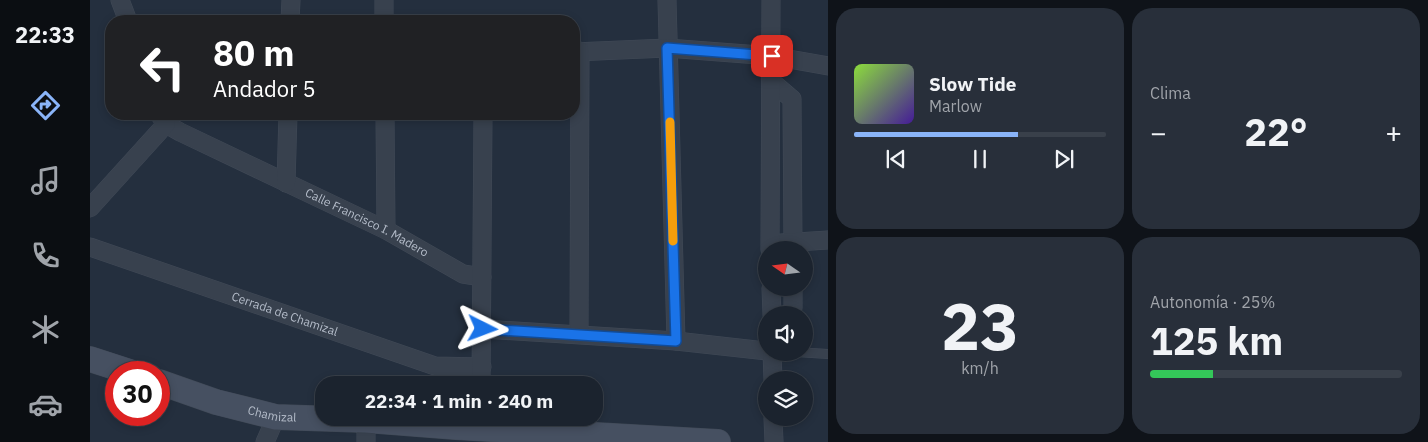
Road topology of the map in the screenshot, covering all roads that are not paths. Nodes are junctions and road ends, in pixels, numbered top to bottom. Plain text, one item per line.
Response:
1 (120, 0) edge
2 (291, 0) edge
3 (384, 0) edge
4 (667, 0) edge
5 (771, 0) edge
6 (126, 15) edge
7 (290, 15) edge
8 (384, 15) edge
9 (667, 48) junction
10 (580, 51) edge
11 (772, 56) junction
12 (828, 66) edge
13 (771, 81) junction
14 (161, 120) edge
15 (164, 120) edge
16 (288, 120) edge
17 (385, 120) edge
18 (483, 120) edge
19 (577, 120) edge
20 (286, 183) junction
21 (90, 208) edge
22 (386, 230) junction
23 (828, 240) edge
24 (770, 241) edge
25 (793, 241) edge
26 (813, 243) edge
27 (90, 247) edge
28 (482, 277) junction
29 (483, 329) junction
30 (579, 334) junction
31 (676, 341) junction
32 (758, 350) edge
33 (813, 353) edge
34 (828, 354) edge
35 (90, 359) edge
36 (105, 364) edge
37 (482, 367) junction
38 (482, 376) edge
39 (170, 386) edge
40 (276, 417) junction
41 (473, 426) edge
42 (510, 426) edge
43 (773, 426) edge
44 (366, 431) edge
45 (456, 435) edge
46 (598, 438) edge
47 (688, 441) edge
48 (265, 442) edge
49 (718, 442) edge
50 (774, 442) edge

1 - 6 street
2 - 7 street
3 - 8 street
4 - 9 street
5 - 11 street
9 - 10 street
9 - 11 street
9 - 31 street
11 - 12 street
11 - 13 street
13 - 24 street
13 - 25 street
14 - 21 street
15 - 20 street, Calle Francisco I. Madero
16 - 20 street
17 - 22 street
18 - 28 street
19 - 30 street
20 - 22 street, Calle Francisco I. Madero
22 - 28 street, Calle Francisco I. Madero
23 - 26 street
27 - 37 street, Cerrada de Chamizal
28 - 29 street
29 - 30 street
29 - 37 street
30 - 31 street
31 - 32 street
33 - 34 lane
35 - 36 street
37 - 38 street
39 - 40 street, Chamizal
40 - 44 street, Chamizal
40 - 48 street
41 - 45 street, Chamizal
42 - 46 street, Chamizal
43 - 50 street
44 - 45 street, Chamizal
46 - 47 street, Chamizal
47 - 49 street, Chamizal

